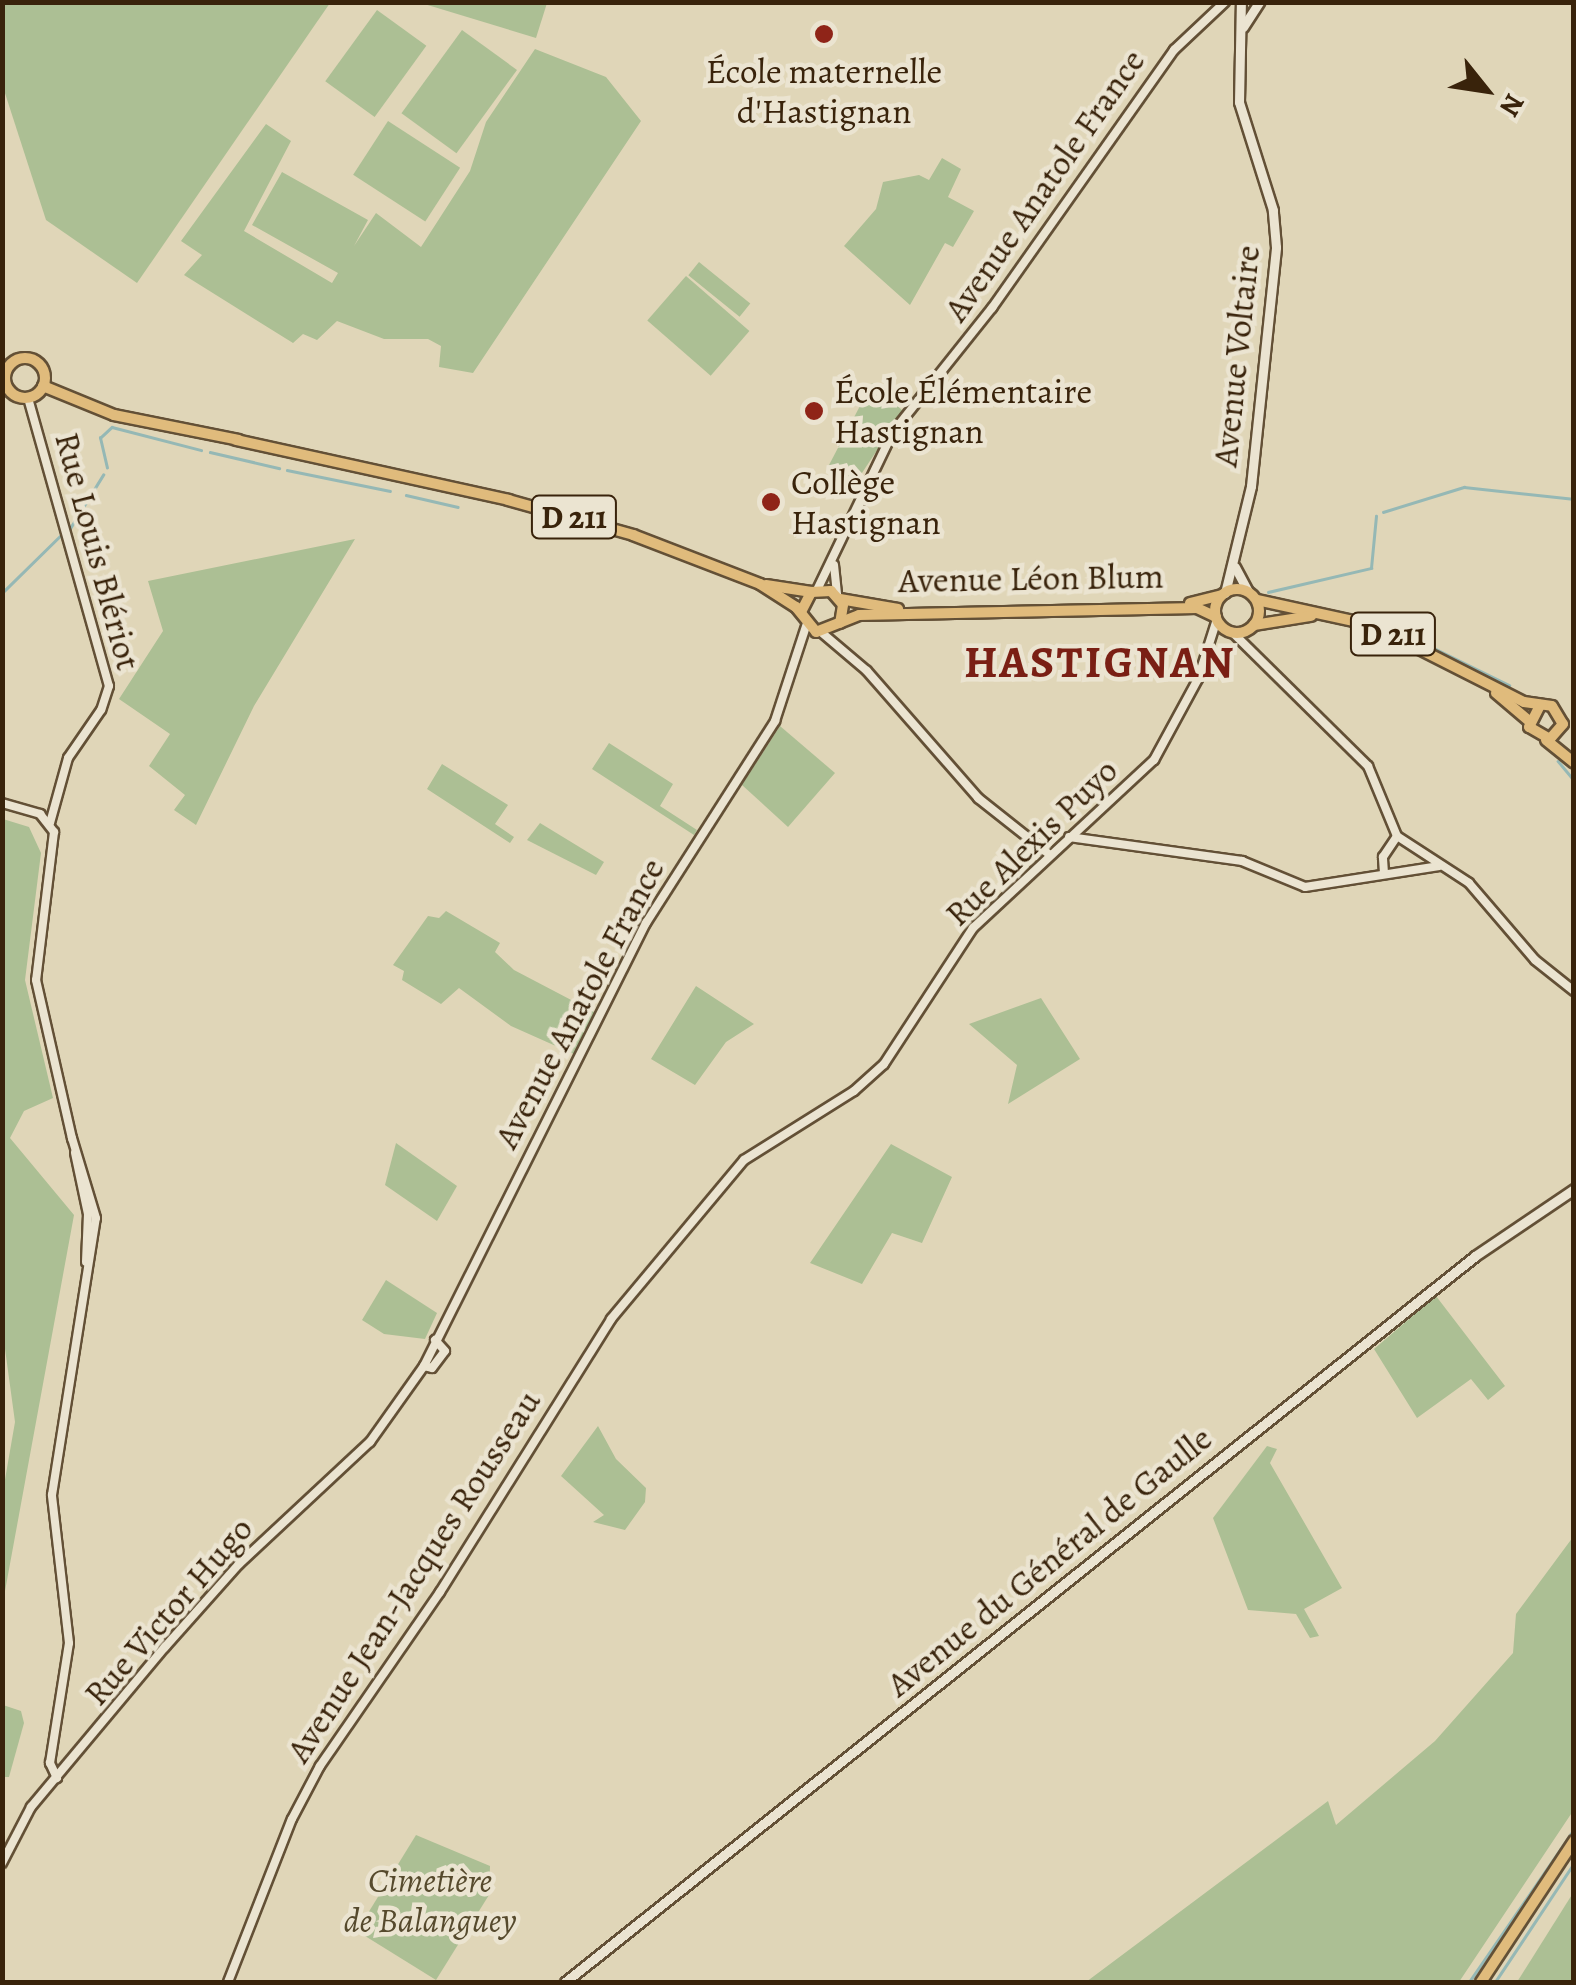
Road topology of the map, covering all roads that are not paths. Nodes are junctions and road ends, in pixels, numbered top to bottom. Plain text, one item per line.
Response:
1 (1224, 2) edge
2 (1259, 2) edge
3 (1242, 7) edge
4 (4, 380) edge
5 (43, 386) junction
6 (28, 398) junction
7 (915, 407) junction
8 (1234, 564) junction
9 (760, 584) junction
10 (814, 591) junction
11 (1248, 591) junction
12 (1224, 594) junction
13 (839, 597) junction
14 (1257, 600) junction
15 (800, 613) junction
16 (1217, 618) junction
17 (1253, 626) junction
18 (836, 627) junction
19 (814, 630) junction
20 (1230, 631) junction
21 (1211, 639) junction
22 (836, 644) junction
23 (1250, 648) junction
24 (1540, 706) junction
25 (1528, 722) junction
26 (1562, 729) junction
27 (1545, 739) junction
28 (1574, 760) edge
29 (2, 803) edge
30 (50, 823) junction
31 (1397, 836) junction
32 (1069, 837) junction
33 (1050, 854) junction
34 (1441, 866) junction
35 (1384, 872) junction
36 (1574, 991) edge
37 (1574, 1189) edge
38 (688, 1223) joint
39 (424, 1366) joint
40 (56, 1778) junction
41 (1574, 1841) edge
42 (4, 1861) edge
43 (228, 1982) edge
44 (565, 1982) edge
45 (1481, 1982) edge

1 - 7 street, Avenue Anatole France
2 - 3 main road, Avenue Voltaire
3 - 8 main road, Avenue Voltaire
4 - 5 main road
4 - 6 main road
5 - 6 main road
5 - 9 main road, D 211
6 - 30 street, Rue Louis Blériot
7 - 10 street, Avenue Anatole France
7 - 13 street, Avenue Anatole France
8 - 11 main road
8 - 12 main road, Avenue Voltaire
9 - 10 main road, D 211
9 - 15 main road, D 211
10 - 13 main road, Avenue Léon Blum
10 - 15 main road
11 - 12 main road
11 - 14 main road
12 - 13 main road, Avenue Léon Blum
12 - 16 main road
13 - 18 main road
14 - 17 main road
14 - 24 main road, D 211
15 - 19 main road
16 - 18 main road, Avenue Léon Blum
16 - 20 main road
16 - 21 street, Rue Alexis Puyo
17 - 20 main road
17 - 23 street
17 - 25 main road, D 211
18 - 19 main road, Avenue Léon Blum
18 - 22 street
19 - 22 street
19 - 39 street, Avenue Anatole France
20 - 21 street
20 - 23 street
21 - 32 street, Rue Alexis Puyo
22 - 33 street
23 - 31 street
24 - 25 main road
24 - 26 main road
25 - 27 main road
26 - 27 main road
26 - 28 main road
27 - 28 main road
29 - 30 street
30 - 40 street, Rue Louis Blériot
31 - 34 street
31 - 35 street
32 - 33 street, Rue Alexis Puyo
32 - 35 street
33 - 38 street, Rue Alexis Puyo
34 - 35 street
34 - 36 street
37 - 44 main road, Avenue du Général de Gaulle
38 - 43 street, Avenue Jean-Jacques Rousseau
39 - 40 street, Rue Victor Hugo
40 - 42 street, Rue Victor Hugo
41 - 45 main road

